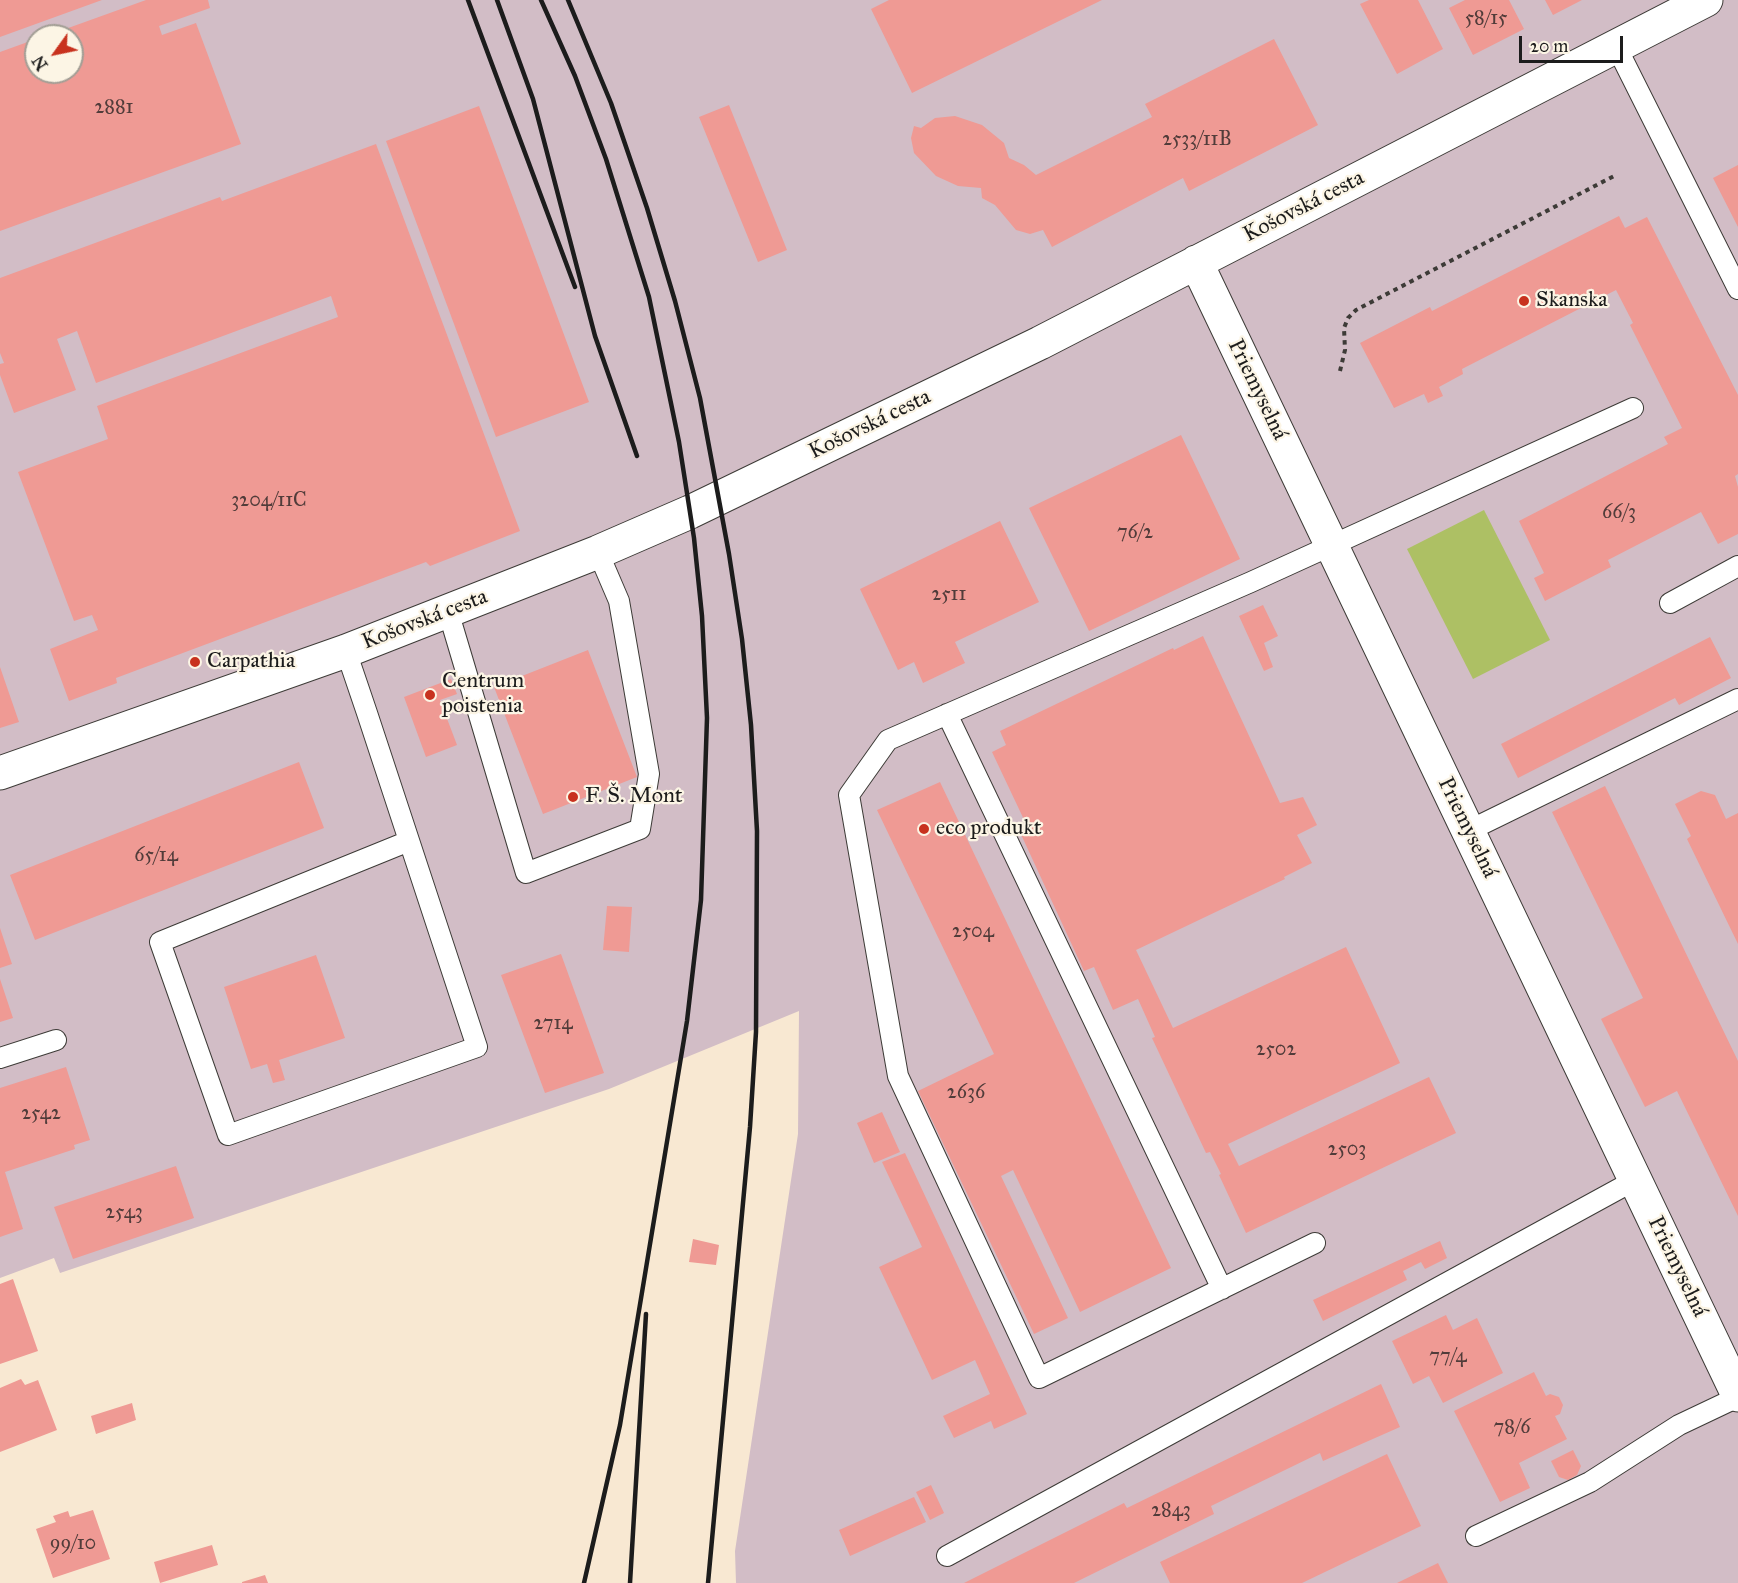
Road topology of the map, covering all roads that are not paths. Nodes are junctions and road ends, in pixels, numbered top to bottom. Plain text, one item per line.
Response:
1 (1706, 0) edge
2 (1616, 46) junction
3 (1196, 262) junction
4 (1738, 289) edge
5 (1633, 408) dead end
6 (1332, 545) junction
7 (598, 552) junction
8 (1738, 566) edge
9 (1670, 603) dead end
10 (448, 611) junction
11 (346, 651) junction
12 (1737, 699) edge
13 (947, 714) junction
14 (0, 773) edge
15 (1468, 831) junction
16 (409, 841) junction
17 (56, 1040) dead end
18 (0, 1058) edge
19 (1635, 1180) junction
20 (1315, 1243) dead end
21 (1222, 1289) junction
22 (1738, 1396) edge
23 (1476, 1536) dead end
24 (947, 1556) dead end

1 - 2 street, Košovská cesta
2 - 3 street, Košovská cesta
2 - 4 lane
3 - 6 street, Priemyselná
3 - 7 street, Košovská cesta
5 - 6 lane
6 - 13 lane
6 - 15 street, Priemyselná
7 - 10 street, Košovská cesta
7 - 10 lane
8 - 9 lane
10 - 11 street, Košovská cesta
11 - 14 street, Košovská cesta
11 - 16 lane
12 - 15 lane
13 - 21 lane
13 - 21 lane
15 - 19 street, Priemyselná
16 - 16 lane
17 - 18 lane
19 - 22 street, Priemyselná
19 - 24 lane
20 - 21 lane
22 - 23 lane

